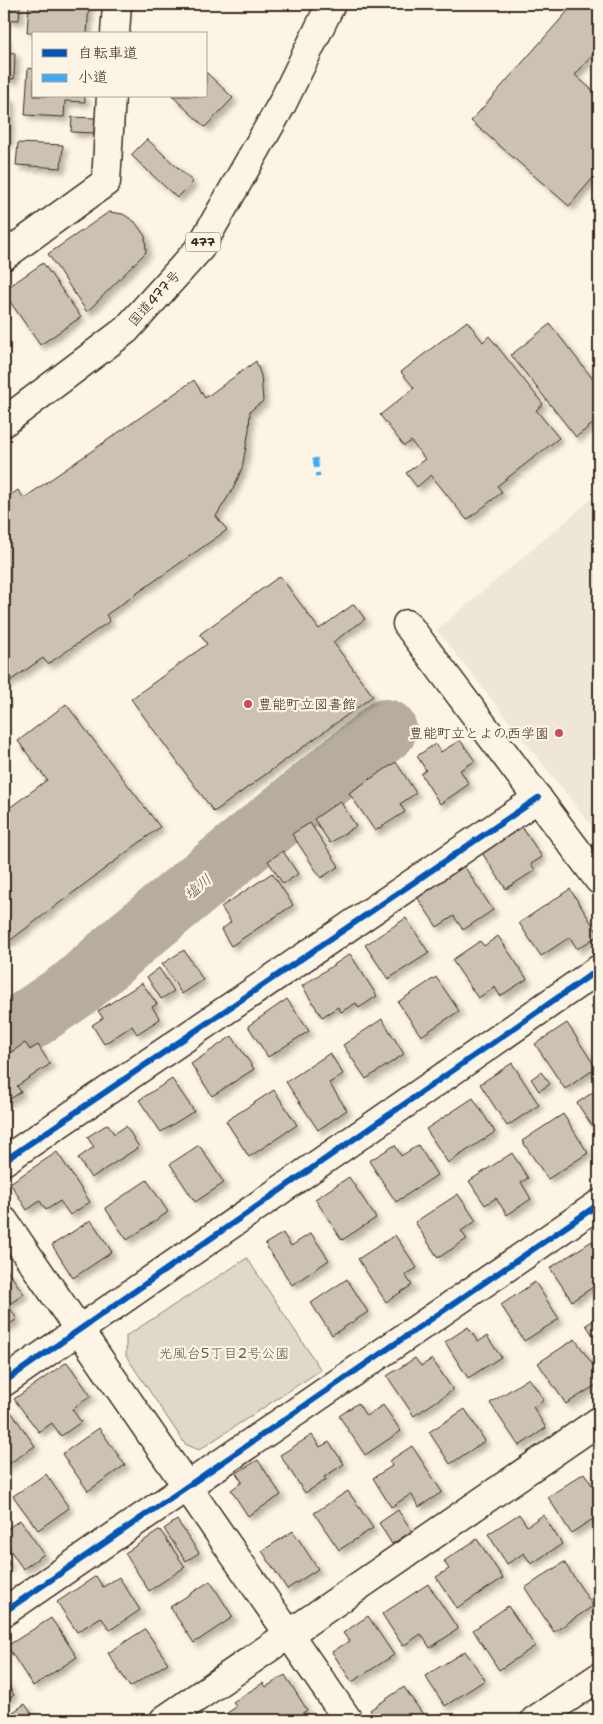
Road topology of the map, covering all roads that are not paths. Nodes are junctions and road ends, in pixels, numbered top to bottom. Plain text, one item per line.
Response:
1 (117, 4) edge
2 (332, 4) edge
3 (115, 32) edge
4 (111, 98) edge
5 (4, 256) edge
6 (4, 422) edge
7 (407, 624) dead end
8 (538, 798) junction
9 (599, 880) edge
10 (599, 969) edge
11 (4, 1161) edge
12 (599, 1204) edge
13 (4, 1221) edge
14 (79, 1330) junction
15 (4, 1382) edge
16 (599, 1421) edge
17 (187, 1486) junction
18 (4, 1612) edge
19 (289, 1634) junction
20 (599, 1677) edge
21 (164, 1720) edge
22 (348, 1720) edge
23 (535, 1720) edge

1 - 3 main road
2 - 6 main road, 国道477号 / 477
4 - 5 main road
7 - 8 main road
8 - 9 main road
8 - 11 main road
10 - 14 main road
12 - 17 main road
13 - 14 main road
14 - 15 main road
14 - 17 main road
16 - 19 main road
17 - 18 main road
17 - 19 main road
19 - 21 main road
19 - 22 main road
20 - 23 main road

